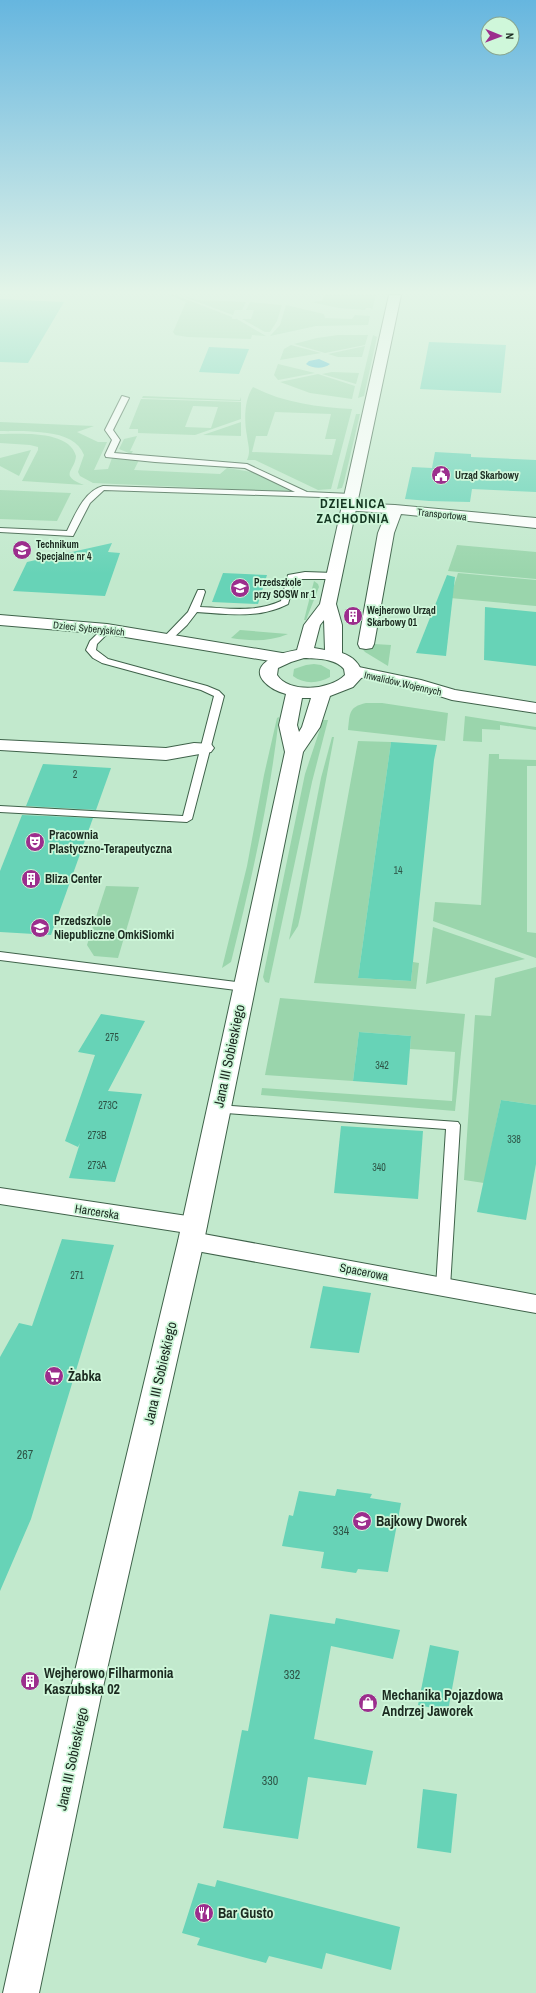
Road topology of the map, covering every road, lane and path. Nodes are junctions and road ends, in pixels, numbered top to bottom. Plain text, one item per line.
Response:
1 (375, 388) edge
2 (125, 398) dead end
3 (304, 495) junction
4 (350, 502) junction
5 (395, 510) junction
6 (536, 523) edge
7 (0, 530) edge
8 (334, 576) junction
9 (201, 592) dead end
10 (328, 604) junction
11 (196, 608) junction
12 (0, 620) edge
13 (107, 629) junction
14 (172, 639) junction
15 (366, 644) dead end
16 (304, 654) junction
17 (333, 656) junction
18 (282, 658) junction
19 (268, 672) junction
20 (350, 678) junction
21 (295, 691) junction
22 (322, 692) junction
23 (536, 708) edge
24 (0, 745) edge
25 (206, 748) junction
26 (294, 752) junction
27 (0, 809) edge
28 (0, 956) edge
29 (244, 987) junction
30 (218, 1109) junction
31 (0, 1196) edge
32 (192, 1234) junction
33 (443, 1287) junction
34 (536, 1304) edge
35 (21, 1993) edge

1 - 4 street
2 - 3 lane
3 - 4 lane
3 - 7 lane
4 - 5 street, Transportowa
4 - 8 street
5 - 6 street, Transportowa
5 - 15 street
8 - 10 street
8 - 11 lane
9 - 11 lane
10 - 16 street
10 - 17 street
11 - 14 lane
12 - 13 street, Dzieci Syberyjskich
13 - 14 street, Dzieci Syberyjskich
13 - 25 lane
14 - 18 street, Dzieci Syberyjskich
14 - 19 street, Dzieci Syberyjskich
16 - 17 street
16 - 18 street
17 - 20 street
18 - 19 street
19 - 21 street
20 - 22 street
20 - 23 street, Inwalidów Wojennych
21 - 22 street
21 - 26 street, Jana III Sobieskiego
22 - 26 street, Jana III Sobieskiego
24 - 25 street
25 - 27 lane
26 - 29 street, Jana III Sobieskiego
28 - 29 lane
29 - 30 street, Jana III Sobieskiego
30 - 32 street, Jana III Sobieskiego
30 - 33 lane
31 - 32 street, Harcerska
32 - 33 street, Spacerowa
32 - 35 street, Jana III Sobieskiego
33 - 34 street, Spacerowa

